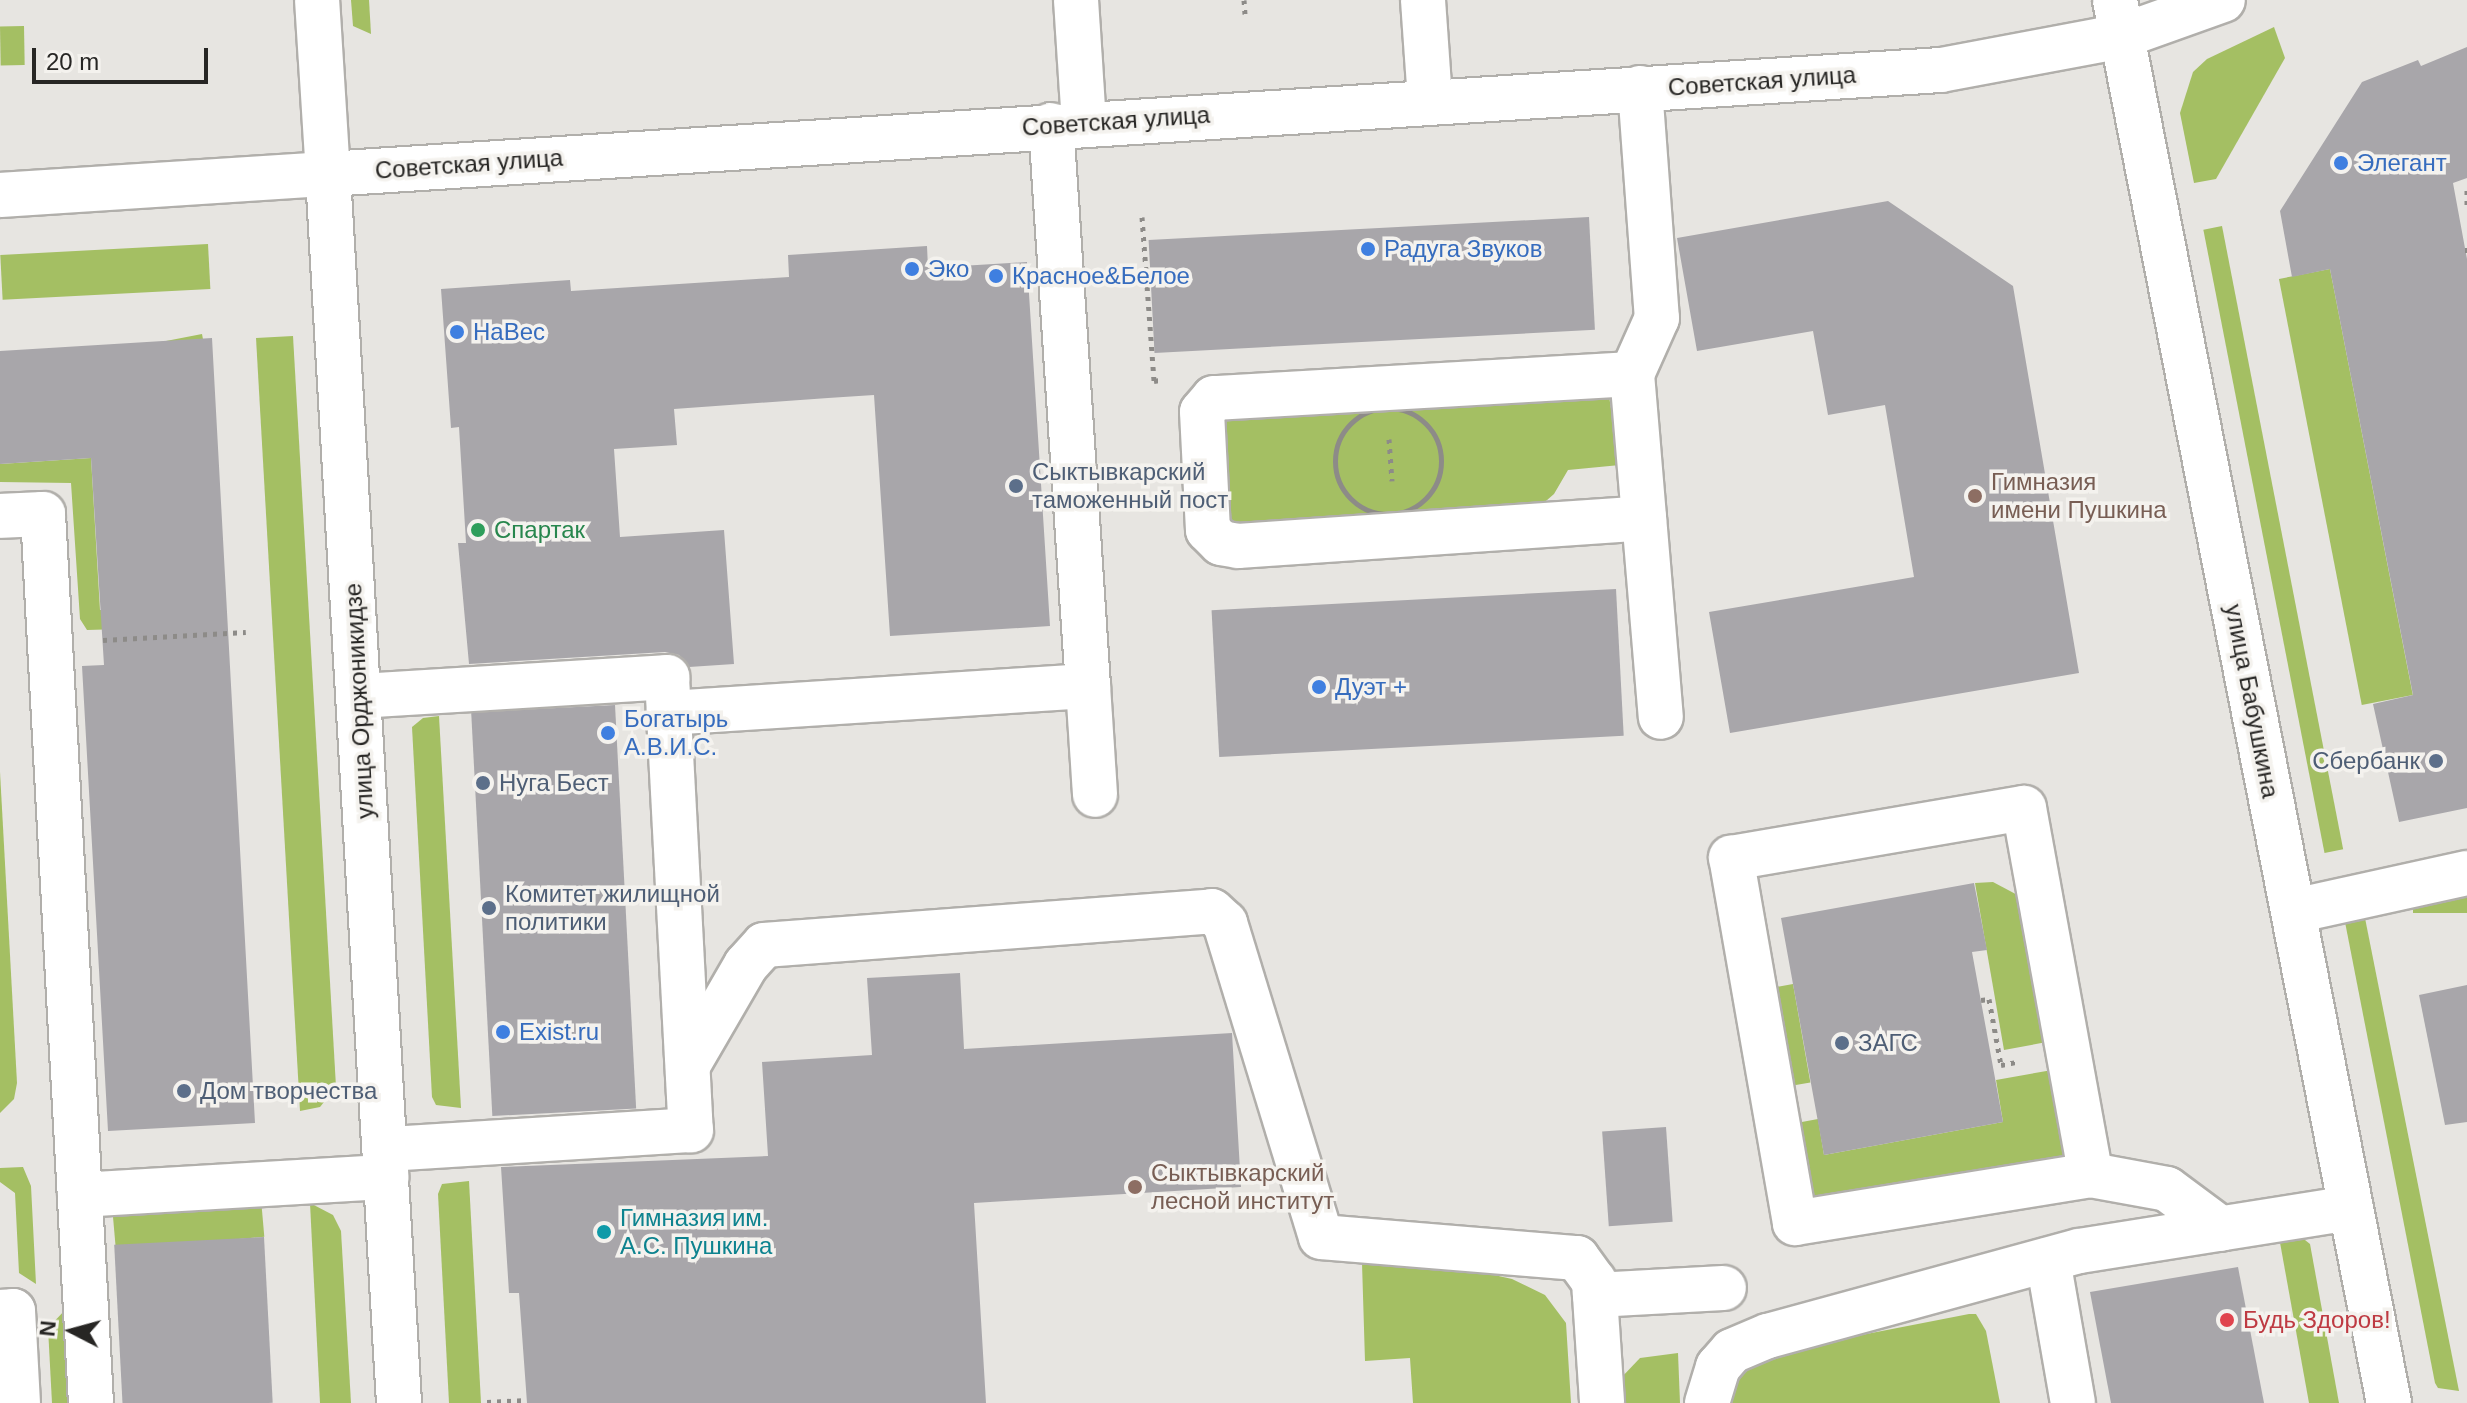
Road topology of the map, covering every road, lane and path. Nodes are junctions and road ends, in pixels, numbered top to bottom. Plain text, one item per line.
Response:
1 (317, 0) edge
2 (1076, 0) edge
3 (1244, 0) edge
4 (1423, 0) edge
5 (2223, 0) edge
6 (1245, 14) dead end
7 (2118, 18) edge
8 (1640, 88) junction
9 (1430, 100) junction
10 (1067, 124) junction
11 (328, 174) junction
12 (2467, 190) edge
13 (0, 195) edge
14 (2467, 205) edge
15 (1142, 217) dead end
16 (1153, 364) dead end
17 (1632, 374) junction
18 (1386, 397) junction
19 (0, 516) edge
20 (1644, 518) junction
21 (1395, 524) junction
22 (246, 632) dead end
23 (50, 643) junction
24 (1088, 686) junction
25 (359, 696) junction
26 (669, 713) junction
27 (1661, 717) dead end
28 (1095, 795) dead end
29 (2467, 873) edge
30 (2294, 911) junction
31 (1989, 999) dead end
32 (1981, 1000) dead end
33 (688, 1065) junction
34 (385, 1163) junction
35 (2091, 1175) junction
36 (80, 1195) junction
37 (2351, 1208) junction
38 (2221, 1229) junction
39 (2048, 1260) junction
40 (1724, 1288) dead end
41 (1595, 1295) junction
42 (0, 1312) edge
43 (527, 1400) dead end
44 (487, 1402) edge
45 (18, 1403) edge
46 (91, 1403) edge
47 (399, 1403) edge
48 (1602, 1403) edge
49 (1707, 1403) edge
50 (2073, 1403) edge
51 (2389, 1403) edge

1 - 11 main road, улица Орджоникидзе
2 - 10 main road
3 - 6 path
4 - 9 main road
5 - 7 main road, Советская улица
7 - 8 main road, Советская улица
7 - 30 main road, улица Бабушкина
8 - 9 main road, Советская улица
8 - 17 main road
9 - 10 main road, Советская улица
10 - 11 main road, Советская улица
10 - 24 main road
11 - 13 main road, Советская улица
11 - 25 main road, улица Орджоникидзе
12 - 14 path
15 - 16 path
17 - 18 main road
17 - 20 main road
18 - 21 path
18 - 21 path
18 - 21 path
18 - 21 main road
19 - 23 main road
20 - 21 main road
20 - 27 main road
22 - 23 path
23 - 36 main road
24 - 26 main road
24 - 28 main road
25 - 26 main road
25 - 34 main road, улица Орджоникидзе
26 - 33 main road
29 - 30 main road
30 - 37 main road, улица Бабушкина
31 - 32 path
33 - 34 main road
33 - 41 main road
34 - 36 main road
34 - 47 main road, улица Орджоникидзе
35 - 35 main road
35 - 38 main road
36 - 46 main road
37 - 38 main road
37 - 51 main road, улица Бабушкина
38 - 39 main road
39 - 49 main road
39 - 50 main road
40 - 41 main road
41 - 48 main road
42 - 45 main road
43 - 44 path

